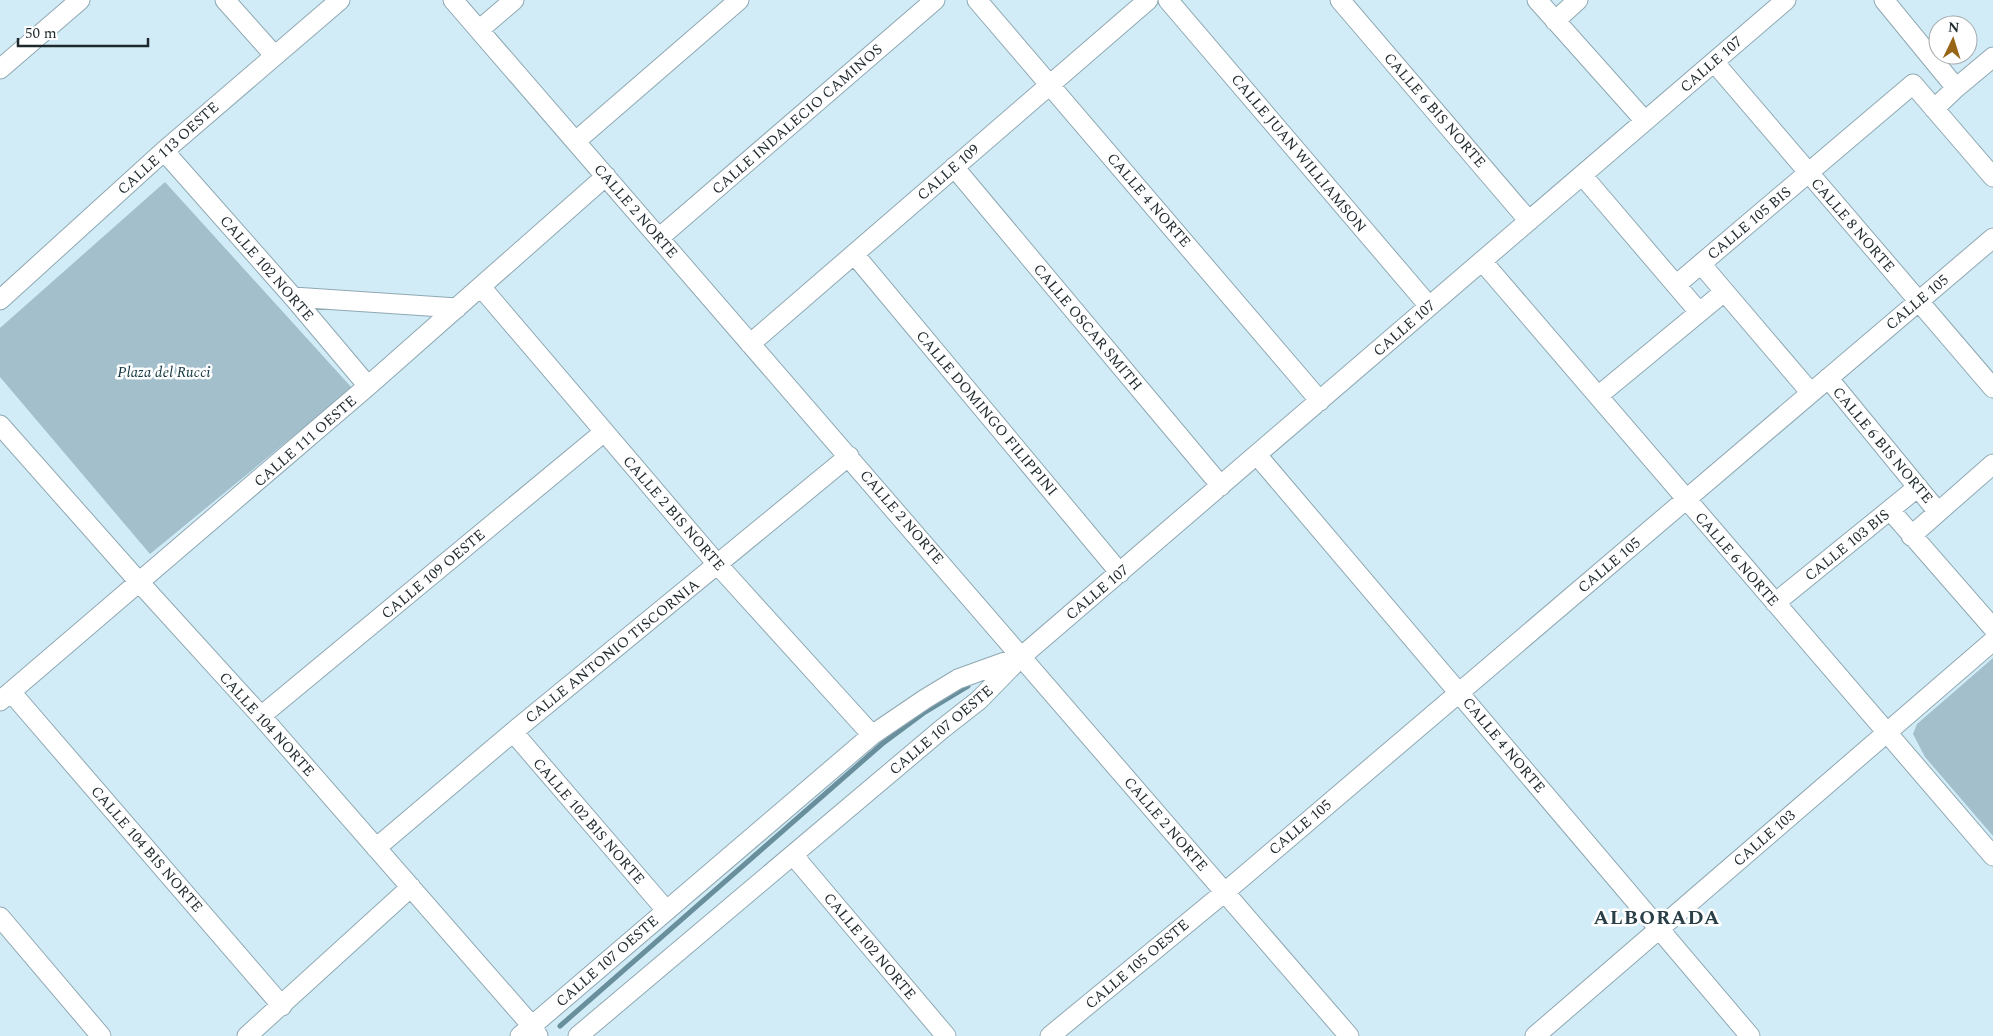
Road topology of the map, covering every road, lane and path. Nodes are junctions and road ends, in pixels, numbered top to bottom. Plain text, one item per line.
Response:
1 (80, 0) edge
2 (225, 0) edge
3 (340, 0) edge
4 (453, 0) edge
5 (514, 0) edge
6 (739, 0) edge
7 (935, 0) edge
8 (978, 0) edge
9 (1148, 0) edge
10 (1168, 0) edge
11 (1340, 0) edge
12 (1537, 0) edge
13 (1578, 0) edge
14 (1786, 0) edge
15 (1884, 0) edge
16 (1555, 21) junction
17 (479, 30) junction
18 (274, 56) junction
19 (1993, 57) edge
20 (1714, 62) junction
21 (0, 69) edge
22 (1049, 84) junction
23 (1956, 88) junction
24 (1934, 109) junction
25 (1644, 121) junction
26 (576, 142) junction
27 (164, 151) junction
28 (954, 167) junction
29 (1809, 172) junction
30 (606, 176) junction
31 (1582, 176) junction
32 (1993, 177) edge
33 (1529, 220) junction
34 (659, 238) junction
35 (1993, 238) edge
36 (854, 254) junction
37 (1482, 261) junction
38 (1701, 264) junction
39 (1676, 285) junction
40 (481, 287) junction
41 (1724, 292) junction
42 (293, 297) junction
43 (0, 300) edge
44 (1919, 301) junction
45 (1429, 306) junction
46 (457, 308) junction
47 (1699, 312) junction
48 (750, 344) junction
49 (1828, 378) junction
50 (368, 386) junction
51 (1993, 388) edge
52 (1811, 392) junction
53 (1598, 396) junction
54 (1320, 401) junction
55 (0, 425) edge
56 (604, 432) junction
57 (1258, 455) junction
58 (849, 456) junction
59 (1993, 464) edge
60 (1221, 486) junction
61 (1918, 487) junction
62 (1686, 499) junction
63 (1890, 510) junction
64 (1938, 512) junction
65 (1910, 536) junction
66 (718, 565) junction
67 (1120, 573) junction
68 (140, 584) junction
69 (1776, 603) junction
70 (1993, 628) edge
71 (1993, 641) edge
72 (1022, 656) junction
73 (1459, 692) junction
74 (6, 697) edge
75 (261, 716) junction
76 (513, 732) junction
77 (1887, 732) junction
78 (872, 735) junction
79 (376, 848) junction
80 (793, 855) junction
81 (1993, 856) edge
82 (411, 887) junction
83 (1224, 892) junction
84 (666, 910) junction
85 (0, 917) edge
86 (1659, 929) junction
87 (282, 1006) junction
88 (530, 1033) edge
89 (101, 1036) edge
90 (247, 1036) edge
91 (578, 1036) edge
92 (946, 1036) edge
93 (1050, 1036) edge
94 (1348, 1036) edge
95 (1535, 1036) edge
96 (1750, 1036) edge

1 - 21 street
2 - 18 street
3 - 18 street, CALLE 113 OESTE
4 - 17 street, CALLE 2 NORTE
5 - 17 street
6 - 26 street
7 - 34 street, CALLE INDALECIO CAMINOS
8 - 22 street, CALLE 4 NORTE
9 - 22 street, CALLE 109
10 - 45 street, CALLE JUAN WILLIAMSON
11 - 33 street, CALLE 6 BIS NORTE
12 - 16 street
13 - 16 street
14 - 20 street, CALLE 107
15 - 23 street
16 - 25 street
17 - 26 street, CALLE 2 NORTE
18 - 27 street, CALLE 113 OESTE
19 - 23 street
20 - 25 street, CALLE 107
20 - 29 street, CALLE 8 NORTE
22 - 28 street, CALLE 109
22 - 54 street, CALLE 4 NORTE
23 - 24 street
24 - 29 street, CALLE 105 BIS
24 - 32 street
25 - 31 street, CALLE 107
26 - 30 street, CALLE 2 NORTE
27 - 42 street, CALLE 102 NORTE
27 - 43 street, CALLE 113 OESTE
28 - 36 street, CALLE 109
28 - 60 street, CALLE OSCAR SMITH
29 - 38 street, CALLE 105 BIS
29 - 44 street, CALLE 8 NORTE
30 - 34 street, CALLE 2 NORTE
30 - 40 street, CALLE 111 OESTE
31 - 33 street, CALLE 107
31 - 39 street
33 - 37 street, CALLE 107
34 - 48 street, CALLE 2 NORTE
35 - 44 street, CALLE 105
36 - 48 street, CALLE 109
36 - 67 street, CALLE DOMINGO FILIPPINI
37 - 45 street, CALLE 107
37 - 53 street, CALLE 6 NORTE
38 - 39 street, CALLE 105 BIS
38 - 41 street, CALLE 6 BIS NORTE
39 - 47 street
40 - 46 street, CALLE 111 OESTE
40 - 56 street, CALLE 2 BIS NORTE
41 - 47 street
41 - 52 street, CALLE 6 BIS NORTE
42 - 46 street
42 - 50 street, CALLE 102 NORTE
44 - 49 street, CALLE 105
44 - 51 street, CALLE 8 NORTE
45 - 54 street, CALLE 107
46 - 50 street, CALLE 111 OESTE
47 - 53 street
48 - 58 street, CALLE 2 NORTE
49 - 52 street, CALLE 105
49 - 61 street, CALLE 6 BIS NORTE
50 - 68 street, CALLE 111 OESTE
52 - 62 street, CALLE 105
53 - 62 street, CALLE 6 NORTE
54 - 57 street, CALLE 107
55 - 68 street, CALLE 104 NORTE
56 - 66 street, CALLE 2 BIS NORTE
56 - 75 street, CALLE 109 OESTE
57 - 60 street, CALLE 107
57 - 73 street, CALLE 4 NORTE
58 - 66 street, CALLE ANTONIO TISCORNIA
58 - 72 street, CALLE 2 NORTE
59 - 64 street
60 - 67 street, CALLE 107
61 - 63 street, CALLE 103 BIS
61 - 64 street, CALLE 6 BIS NORTE
62 - 69 street, CALLE 6 NORTE
62 - 73 street, CALLE 105
63 - 65 street
63 - 69 street, CALLE 103 BIS
64 - 65 street
65 - 70 street
66 - 76 street, CALLE ANTONIO TISCORNIA
66 - 78 street, CALLE 2 BIS NORTE
67 - 72 street, CALLE 107
68 - 74 street, CALLE 111 OESTE
68 - 75 street, CALLE 104 NORTE
69 - 77 street, CALLE 6 NORTE
71 - 77 street, CALLE 103
72 - 78 street, CALLE 107 OESTE
72 - 80 street, CALLE 107 OESTE
72 - 83 street, CALLE 2 NORTE
73 - 83 street, CALLE 105
73 - 86 street, CALLE 4 NORTE
74 - 87 street, CALLE 104 BIS NORTE
75 - 79 street, CALLE 104 NORTE
76 - 79 street, CALLE ANTONIO TISCORNIA
76 - 84 street, CALLE 102 BIS NORTE
77 - 81 street, CALLE 6 NORTE
77 - 86 street, CALLE 103
78 - 84 street, CALLE 107 OESTE
79 - 82 street, CALLE 104 NORTE
80 - 91 street, CALLE 107 OESTE
80 - 92 street, CALLE 102 NORTE
82 - 87 street
82 - 88 street, CALLE 104 NORTE
83 - 93 street, CALLE 105 OESTE
83 - 94 street, CALLE 2 NORTE
84 - 88 street, CALLE 107 OESTE
85 - 89 street
86 - 95 street, CALLE 103
86 - 96 street, CALLE 4 NORTE
87 - 90 street

